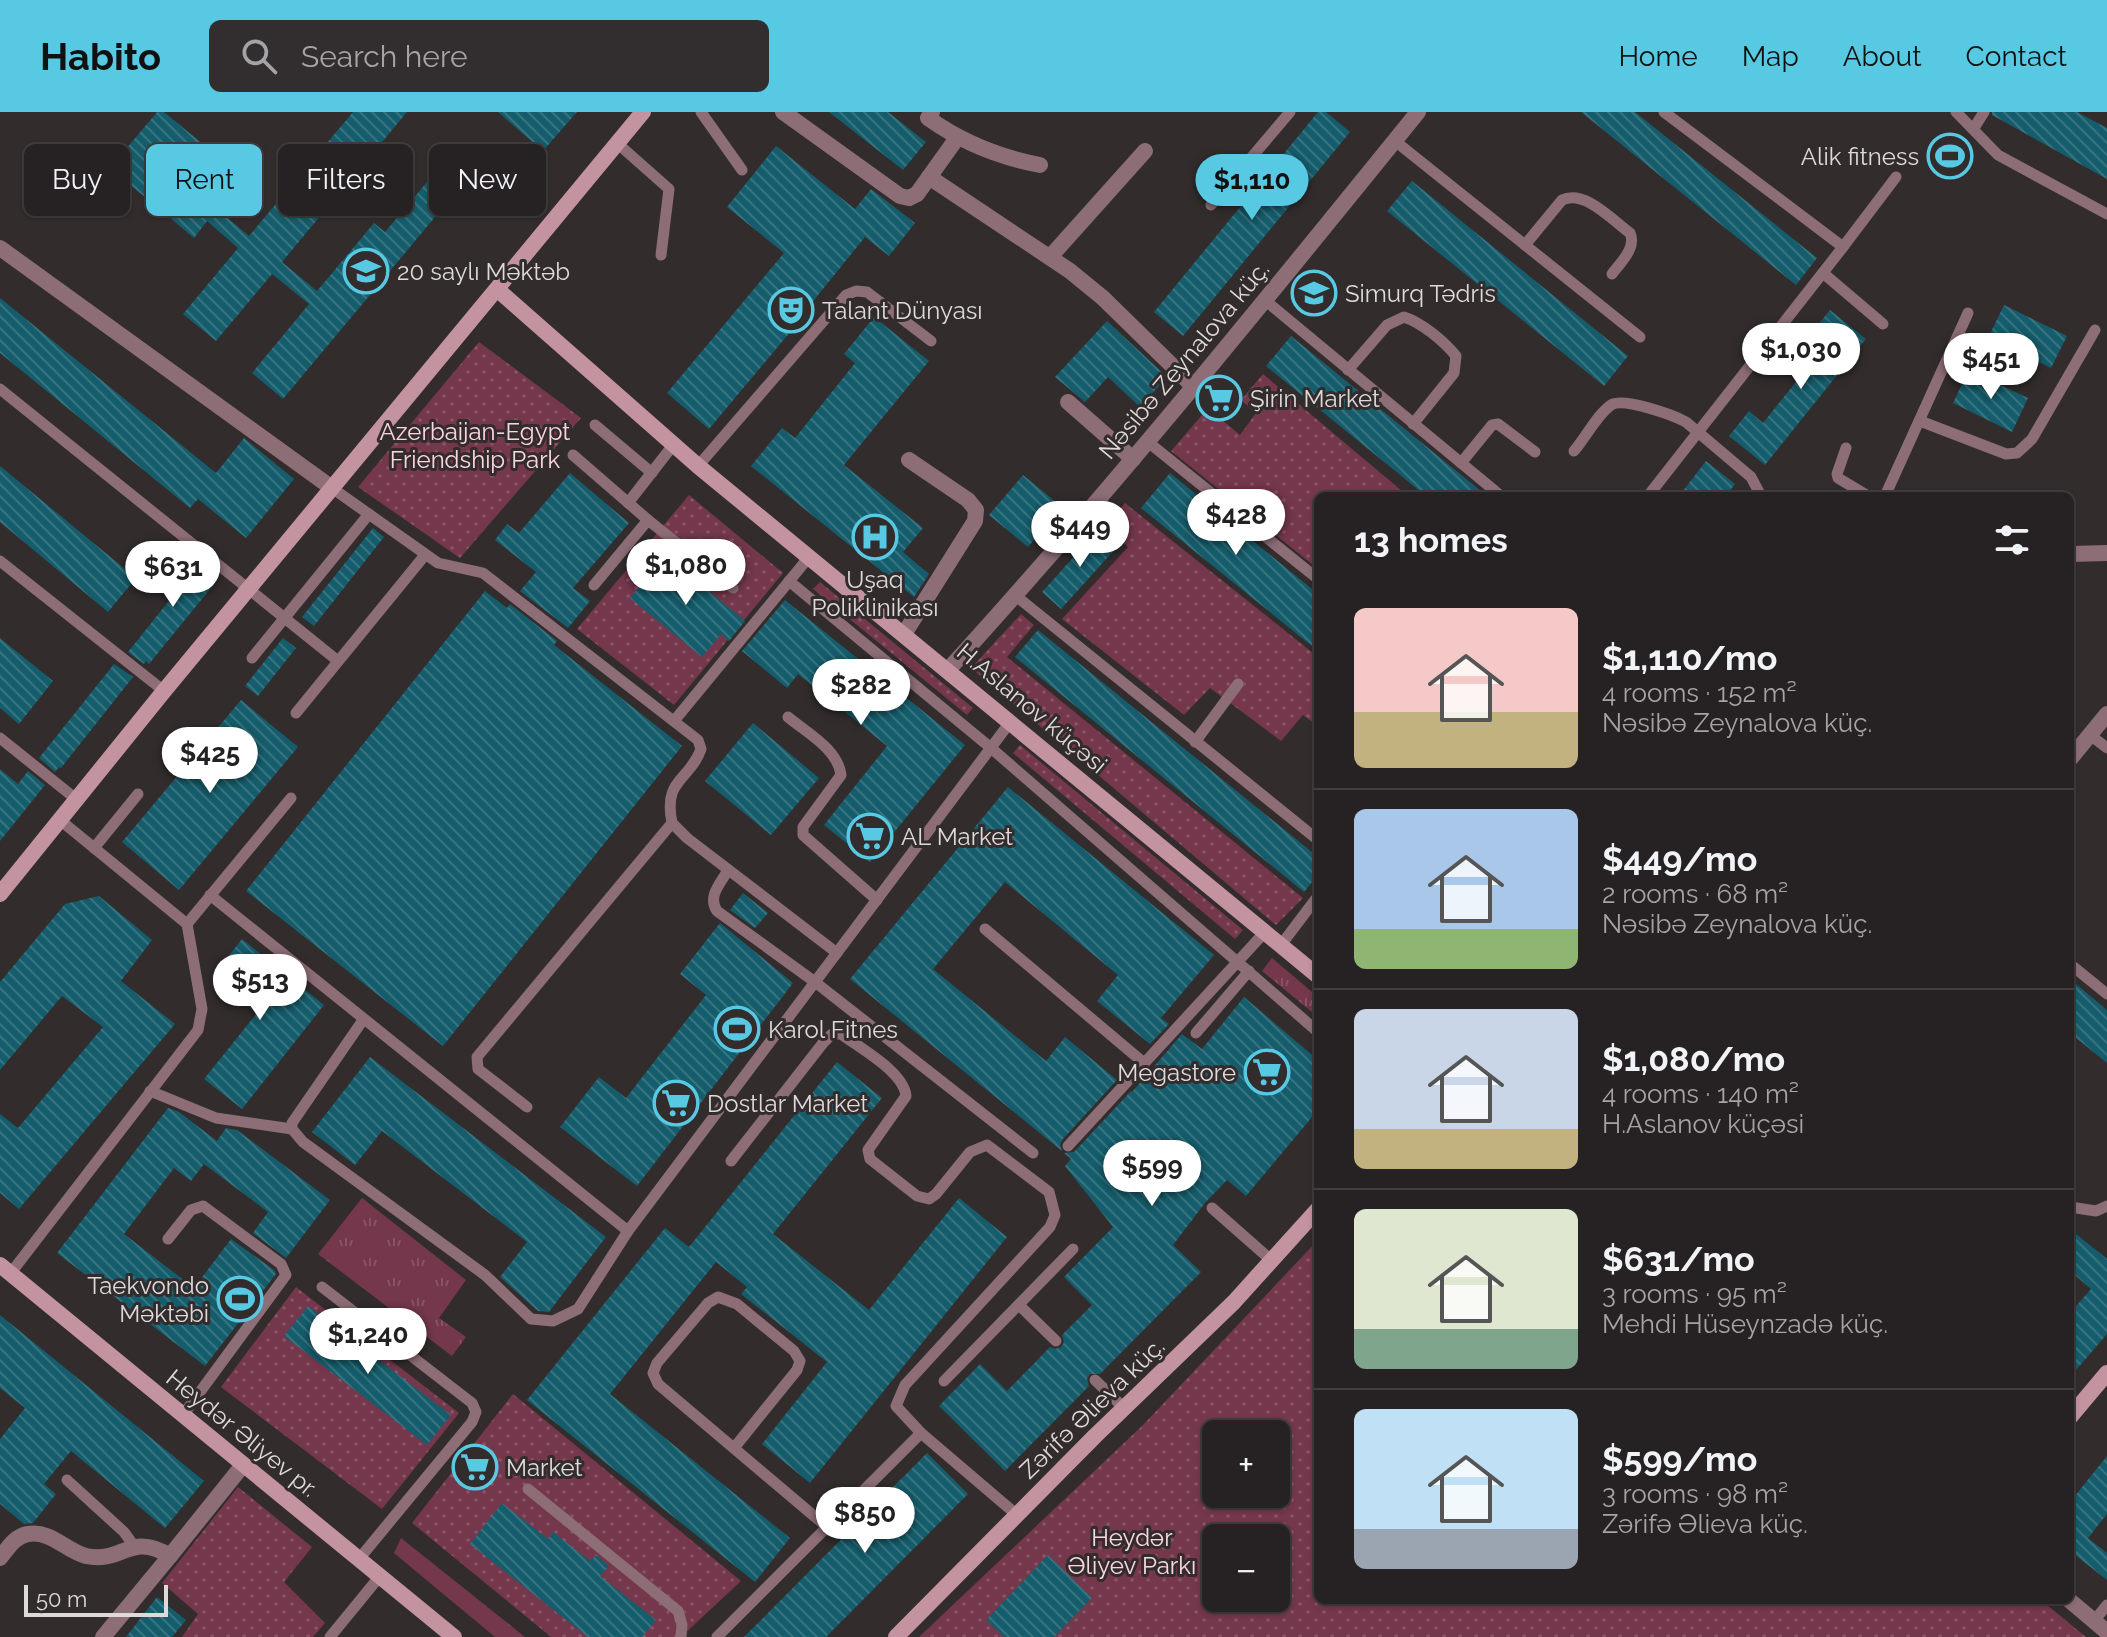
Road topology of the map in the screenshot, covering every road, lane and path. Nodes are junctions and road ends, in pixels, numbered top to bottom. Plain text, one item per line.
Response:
1 (643, 112) edge
2 (701, 112) edge
3 (783, 112) edge
4 (1290, 112) edge
5 (1664, 112) edge
6 (1956, 112) edge
7 (1984, 112) edge
8 (1414, 113) edge
9 (927, 114) edge
10 (1974, 128) junction
11 (957, 138) junction
12 (1395, 141) junction
13 (617, 143) junction
14 (1145, 151) dead end
15 (1040, 165) dead end
16 (742, 170) dead end
17 (929, 177) junction
18 (1896, 177) dead end
19 (1211, 205) dead end
20 (2107, 214) edge
21 (1525, 245) junction
22 (1843, 247) junction
23 (0, 248) edge
24 (661, 255) dead end
25 (1050, 257) junction
26 (1823, 273) junction
27 (1612, 274) dead end
28 (498, 290) junction
29 (1266, 301) junction
30 (1968, 313) dead end
31 (1883, 324) dead end
32 (2095, 330) dead end
33 (1640, 337) dead end
34 (931, 341) dead end
35 (1955, 342) junction
36 (1999, 365) dead end
37 (1348, 370) junction
38 (1194, 387) junction
39 (0, 389) edge
40 (1068, 402) dead end
41 (1920, 421) junction
42 (1413, 424) junction
43 (595, 425) dead end
44 (1699, 432) junction
45 (1148, 442) junction
46 (674, 444) junction
47 (1846, 448) dead end
48 (1574, 451) dead end
49 (1535, 452) dead end
50 (573, 455) dead end
51 (1133, 459) junction
52 (909, 460) dead end
53 (1461, 463) junction
54 (698, 466) junction
55 (652, 473) junction
56 (332, 488) junction
57 (1496, 492) edge
58 (1651, 492) edge
59 (1759, 492) edge
60 (1861, 492) edge
61 (1887, 492) edge
62 (628, 503) junction
63 (369, 514) junction
64 (648, 520) junction
65 (2107, 553) edge
66 (2074, 554) edge
67 (425, 555) junction
68 (809, 557) junction
69 (0, 561) edge
70 (1314, 576) edge
71 (789, 581) junction
72 (594, 585) dead end
73 (733, 588) dead end
74 (248, 591) junction
75 (1016, 596) junction
76 (284, 619) junction
77 (904, 634) junction
78 (252, 658) dead end
79 (338, 661) junction
80 (948, 670) junction
81 (1238, 684) dead end
82 (164, 691) junction
83 (296, 713) dead end
84 (2107, 714) edge
85 (788, 717) dead end
86 (674, 721) junction
87 (1011, 721) junction
88 (2090, 735) junction
89 (0, 738) edge
90 (1195, 742) junction
91 (991, 748) junction
92 (2107, 748) edge
93 (2074, 754) edge
94 (138, 794) dead end
95 (291, 798) dead end
96 (76, 799) junction
97 (60, 820) junction
98 (672, 823) junction
99 (1314, 837) edge
100 (94, 848) junction
101 (728, 870) junction
102 (0, 894) edge
103 (210, 895) junction
104 (877, 900) junction
105 (1314, 901) edge
106 (187, 924) junction
107 (985, 929) dead end
108 (1265, 932) junction
109 (1281, 945) junction
110 (837, 953) junction
111 (1238, 961) junction
112 (2074, 967) edge
113 (1249, 971) junction
114 (1314, 973) edge
115 (815, 982) junction
116 (2107, 994) edge
117 (363, 1020) junction
118 (1314, 1028) edge
119 (1196, 1033) dead end
120 (1144, 1063) junction
121 (150, 1091) junction
122 (527, 1107) dead end
123 (292, 1129) junction
124 (1068, 1146) dead end
125 (1033, 1153) dead end
126 (731, 1161) dead end
127 (2107, 1206) edge
128 (1212, 1208) dead end
129 (2074, 1208) edge
130 (1314, 1213) edge
131 (628, 1231) junction
132 (168, 1239) dead end
133 (1073, 1249) dead end
134 (1271, 1260) junction
135 (5, 1270) edge
136 (322, 1287) dead end
137 (1019, 1305) junction
138 (1056, 1341) dead end
139 (2107, 1373) edge
140 (1095, 1380) dead end
141 (944, 1381) dead end
142 (1125, 1409) junction
143 (2074, 1412) edge
144 (183, 1415) junction
145 (921, 1433) junction
146 (734, 1448) junction
147 (243, 1465) junction
148 (67, 1480) dead end
149 (528, 1489) dead end
150 (1017, 1515) junction
151 (827, 1527) junction
152 (134, 1546) junction
153 (170, 1556) junction
154 (0, 1558) edge
155 (359, 1559) junction
156 (380, 1576) junction
157 (2074, 1604) edge
158 (2107, 1605) edge
159 (2100, 1626) edge
160 (103, 1637) edge
161 (330, 1637) edge
162 (454, 1637) edge
163 (681, 1637) edge
164 (717, 1637) edge
165 (896, 1637) edge

1 - 13 street
2 - 16 lane
3 - 17 street
4 - 19 lane
5 - 22 lane
6 - 10 lane
7 - 10 lane
8 - 12 street, Nəsibə Zeynalova küç.
9 - 11 street
10 - 20 lane
11 - 15 street
11 - 17 street
12 - 21 lane
12 - 29 street, Nəsibə Zeynalova küç.
13 - 24 lane
13 - 28 street
14 - 25 street
17 - 25 street
18 - 22 lane
21 - 27 lane
21 - 33 lane
22 - 26 lane
23 - 56 street
25 - 38 street
26 - 31 lane
26 - 44 lane
28 - 46 street, H.Aslanov küçəsi
28 - 56 street
29 - 37 lane
29 - 38 street, Nəsibə Zeynalova küç.
30 - 35 lane
32 - 41 lane
34 - 54 lane
35 - 36 lane
35 - 41 lane
37 - 42 lane
37 - 42 lane
38 - 45 street, Nəsibə Zeynalova küç.
39 - 74 lane
40 - 51 street
41 - 61 lane
42 - 53 lane
43 - 55 lane
44 - 48 lane
44 - 58 lane
44 - 59 lane
45 - 51 street, Nəsibə Zeynalova küç.
45 - 70 lane
46 - 54 street, H.Aslanov küçəsi
46 - 55 lane
47 - 60 lane
49 - 53 lane
50 - 62 lane
51 - 75 street, Nəsibə Zeynalova küç.
52 - 77 street
53 - 57 lane
54 - 68 street, H.Aslanov küçəsi
55 - 62 lane
56 - 63 lane
56 - 74 street
62 - 64 lane
63 - 67 lane
63 - 76 lane
64 - 72 lane
64 - 73 lane
65 - 66 street
67 - 79 lane
67 - 86 lane
68 - 71 lane
68 - 77 street, H.Aslanov küçəsi
69 - 82 lane
71 - 86 lane
71 - 91 lane
74 - 76 lane
74 - 82 street
75 - 80 street, Nəsibə Zeynalova küç.
75 - 90 lane
76 - 78 lane
76 - 79 lane
77 - 80 street, H.Aslanov küçəsi
79 - 83 lane
80 - 87 street, H.Aslanov küçəsi
81 - 90 lane
82 - 96 street
84 - 88 street
85 - 104 lane
86 - 98 lane
87 - 91 lane
87 - 108 street, H.Aslanov küçəsi
88 - 92 lane
88 - 93 street
89 - 96 lane
90 - 99 lane
91 - 104 lane
91 - 111 lane
94 - 100 lane
95 - 103 lane
96 - 97 street
97 - 100 lane
97 - 102 street
98 - 101 lane
98 - 122 lane
100 - 106 lane
101 - 110 lane
101 - 115 lane
103 - 106 lane
103 - 117 lane
104 - 110 lane
105 - 109 lane
106 - 121 lane
107 - 120 lane
108 - 109 street, H.Aslanov küçəsi
108 - 111 lane
109 - 114 street, H.Aslanov küçəsi
110 - 115 lane
111 - 113 lane
111 - 120 lane
112 - 116 lane
113 - 118 lane
113 - 119 lane
115 - 125 lane
115 - 131 lane
117 - 123 lane
117 - 131 lane
120 - 124 lane
121 - 123 lane
121 - 135 lane
123 - 131 lane
126 - 145 lane
127 - 129 lane
128 - 134 lane
130 - 134 street, Zərifə Əlieva küç.
132 - 144 lane
133 - 137 lane
134 - 142 street, Zərifə Əlieva küç.
135 - 144 street, Heydər Əliyev pr.
136 - 155 lane
137 - 138 lane
137 - 141 lane
139 - 143 street
140 - 142 lane
142 - 150 street, Zərifə Əlieva küç.
144 - 147 street, Heydər Əliyev pr.
145 - 150 lane
145 - 151 lane
146 - 146 lane
146 - 151 lane
147 - 153 street
147 - 155 street, Heydər Əliyev pr.
148 - 152 lane
149 - 163 lane
150 - 165 street, Zərifə Əlieva küç.
151 - 164 lane
152 - 153 street
152 - 154 street
153 - 160 street
155 - 156 street, Heydər Əliyev pr.
156 - 161 lane
156 - 162 street, Heydər Əliyev pr.
157 - 159 street
158 - 159 lane

